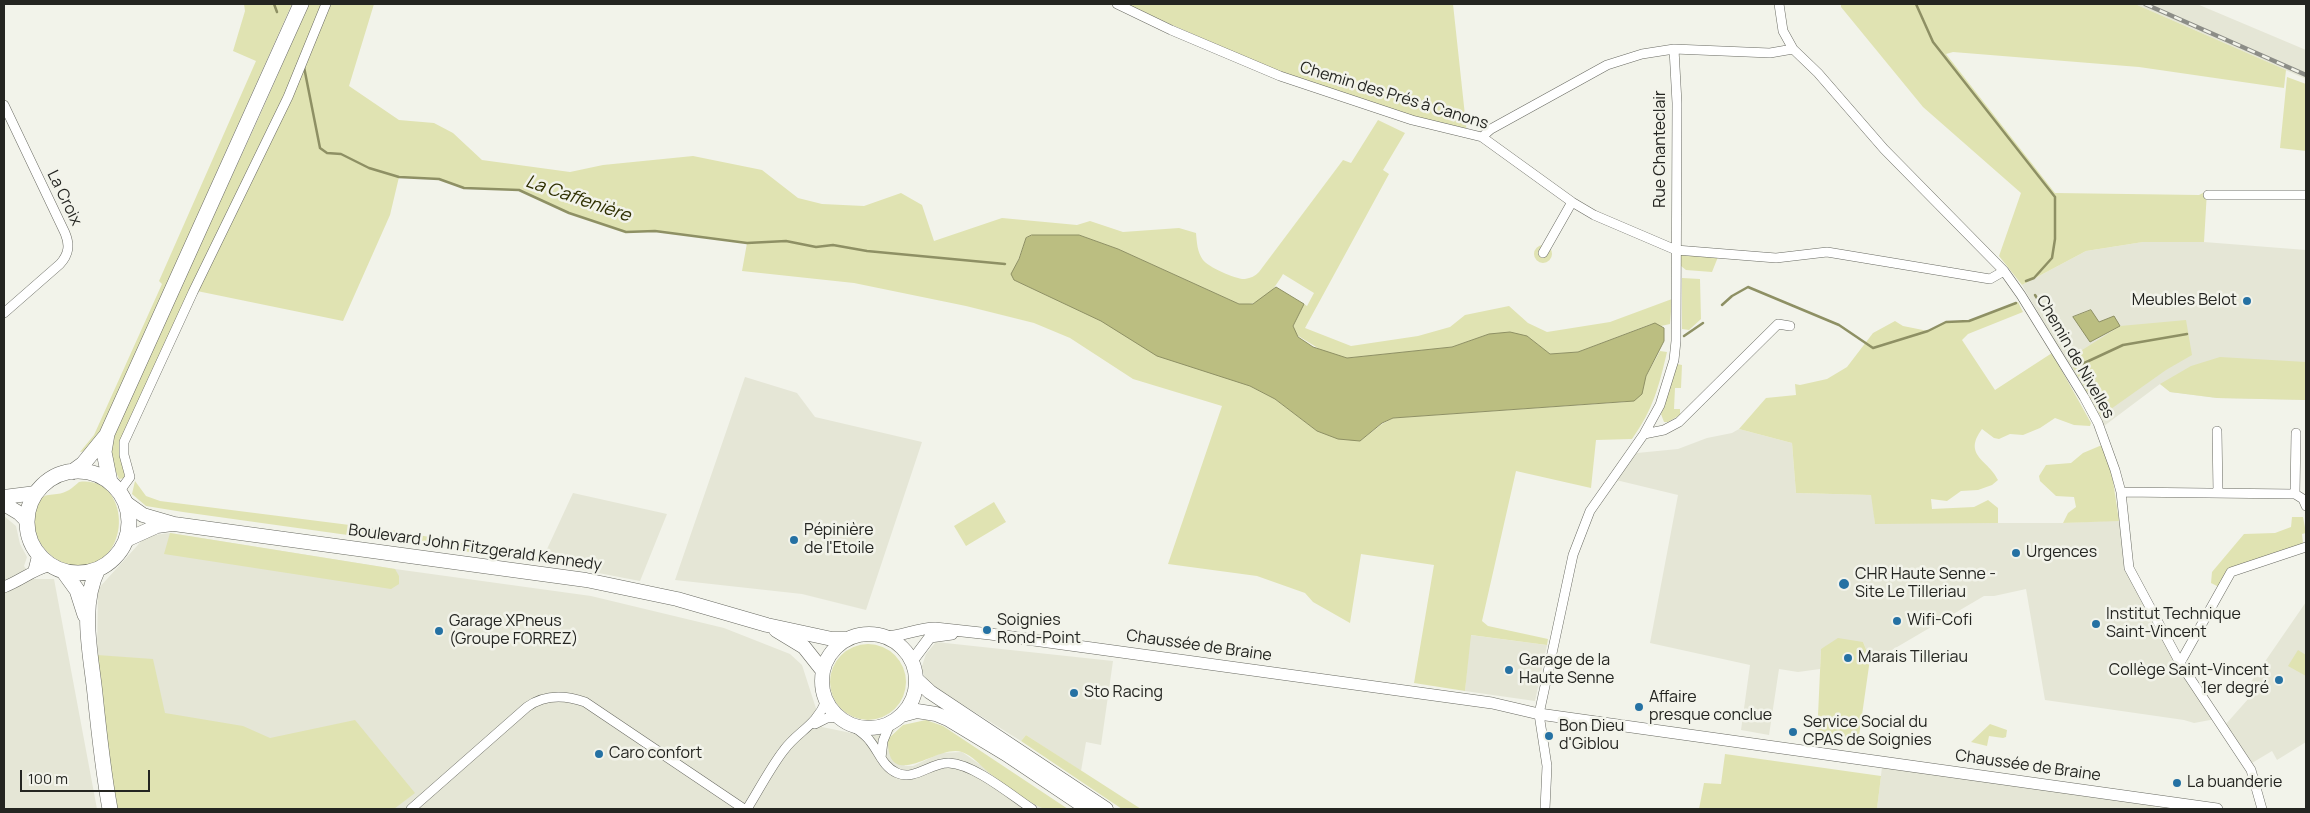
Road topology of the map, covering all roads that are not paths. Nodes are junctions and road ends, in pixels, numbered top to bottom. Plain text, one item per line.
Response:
1 (300, 4) edge
2 (326, 4) edge
3 (1117, 4) edge
4 (1779, 4) edge
5 (1674, 48) junction
6 (1793, 49) junction
7 (4, 105) edge
8 (1482, 137) junction
9 (2208, 194) dead end
10 (2306, 195) edge
11 (1572, 202) junction
12 (1676, 250) junction
13 (1543, 253) dead end
14 (2004, 271) junction
15 (4, 314) edge
16 (1790, 326) dead end
17 (2216, 432) dead end
18 (2296, 433) dead end
19 (107, 434) junction
20 (1644, 434) junction
21 (72, 472) junction
22 (118, 492) junction
23 (2121, 492) junction
24 (2218, 493) junction
25 (36, 494) junction
26 (2296, 494) junction
27 (4, 496) edge
28 (4, 504) edge
29 (2306, 506) edge
30 (27, 521) junction
31 (174, 524) junction
32 (126, 540) junction
33 (2306, 547) edge
34 (38, 554) junction
35 (57, 569) junction
36 (98, 569) junction
37 (34, 570) junction
38 (4, 587) edge
39 (87, 620) junction
40 (767, 625) junction
41 (886, 637) junction
42 (847, 639) junction
43 (912, 661) junction
44 (2180, 663) junction
45 (823, 671) junction
46 (916, 679) junction
47 (826, 701) junction
48 (1508, 708) junction
49 (1539, 714) junction
50 (902, 715) junction
51 (838, 717) junction
52 (890, 724) junction
53 (812, 725) junction
54 (853, 726) junction
55 (881, 758) junction
56 (423, 798) junction
57 (110, 809) edge
58 (411, 809) edge
59 (419, 809) edge
60 (745, 809) edge
61 (1032, 809) edge
62 (1088, 809) edge
63 (1106, 809) edge
64 (1545, 809) edge
65 (2217, 809) edge
66 (2262, 809) edge

1 - 19 highway
2 - 22 street
3 - 8 street, Chemin des Prés à Canons
4 - 6 street, Chemin de Nivelles
5 - 6 street
5 - 8 street
5 - 12 street, Rue Chanteclair
6 - 14 street, Chemin de Nivelles
7 - 15 street, La Croix
8 - 11 street, Chemin des Prés à Canons
9 - 10 street
11 - 12 street, Chemin des Prés à Canons
11 - 13 street
12 - 14 street, Chemin des Prés à Canons
12 - 20 street, Rue Chanteclair
14 - 23 street, Chemin de Nivelles
16 - 20 street
17 - 24 street
18 - 26 street
19 - 21 highway
19 - 22 highway
20 - 49 street, Rue Chanteclair
21 - 22 highway
21 - 25 highway
22 - 31 main road, Boulevard John Fitzgerald Kennedy
22 - 32 highway
23 - 24 street
23 - 44 street, Chemin de Nivelles
24 - 26 street
25 - 27 main road
25 - 30 highway
26 - 29 street
28 - 30 main road
30 - 34 highway
31 - 32 main road, Boulevard John Fitzgerald Kennedy
31 - 40 main road, Boulevard John Fitzgerald Kennedy
32 - 36 highway
33 - 44 street
34 - 35 highway
34 - 37 street
35 - 36 highway
35 - 37 street
35 - 39 highway
36 - 39 highway
37 - 38 street
39 - 57 highway
40 - 42 main road, Boulevard John Fitzgerald Kennedy
40 - 45 main road, Boulevard John Fitzgerald Kennedy
41 - 42 main road
41 - 43 main road
41 - 48 street, Chaussée de Braine
42 - 45 main road
43 - 46 main road
43 - 48 street, Chaussée de Braine
44 - 66 street, Chemin de Nivelles
45 - 47 main road
46 - 50 main road
46 - 63 main road
47 - 51 main road
47 - 53 street
48 - 49 street, Chaussée de Braine
49 - 64 street, Rue Chanteclair
49 - 65 street, Chaussée de Braine
50 - 52 main road
50 - 62 main road
51 - 53 street
51 - 54 main road
52 - 54 main road
52 - 55 street
53 - 60 street
54 - 55 street
55 - 61 street
56 - 58 street
56 - 59 street
56 - 60 street

